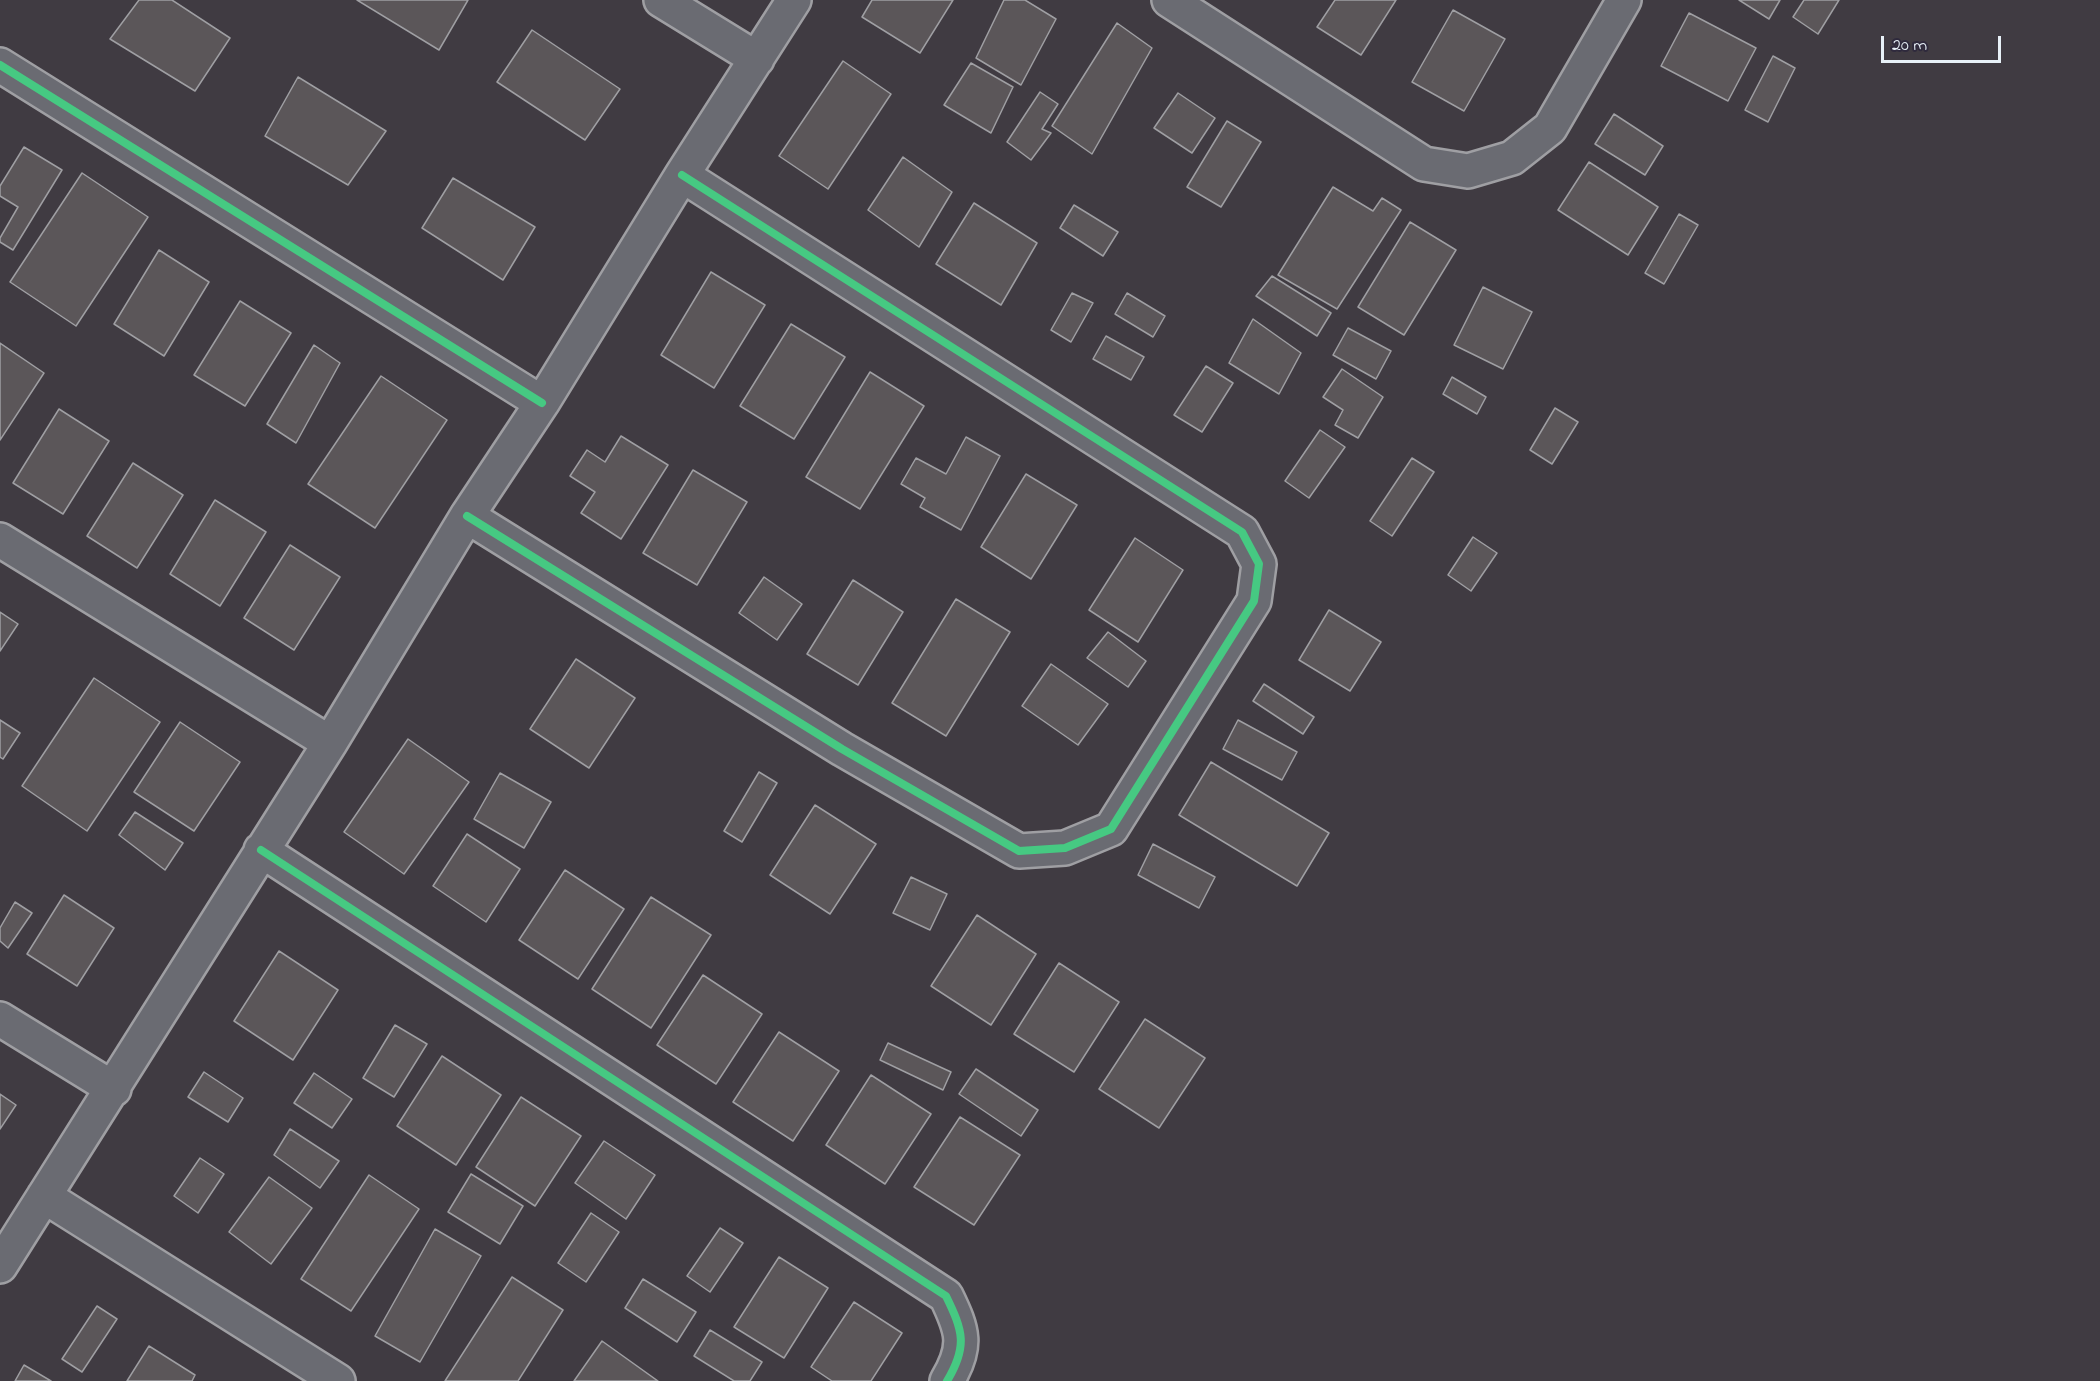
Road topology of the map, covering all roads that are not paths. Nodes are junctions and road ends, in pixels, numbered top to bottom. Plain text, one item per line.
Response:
1 (661, 0) edge
2 (794, 0) edge
3 (1169, 0) edge
4 (1624, 0) edge
5 (757, 59) junction
6 (0, 65) edge
7 (682, 175) junction
8 (542, 403) junction
9 (467, 516) junction
10 (0, 540) edge
11 (330, 743) junction
12 (261, 850) junction
13 (0, 1019) edge
14 (114, 1089) junction
15 (44, 1196) junction
16 (0, 1266) edge
17 (338, 1381) edge
18 (947, 1381) edge

1 - 5 street
2 - 5 street
3 - 4 street
5 - 7 street
6 - 8 street
7 - 8 street
7 - 9 street
8 - 9 street
9 - 11 street
10 - 11 street
11 - 12 street
12 - 14 street
12 - 18 street
13 - 14 street
14 - 15 street
15 - 16 street
15 - 17 street

